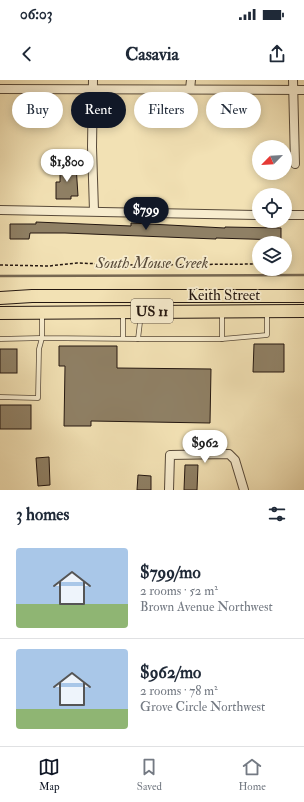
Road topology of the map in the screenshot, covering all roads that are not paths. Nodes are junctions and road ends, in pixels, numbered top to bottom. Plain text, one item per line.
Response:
1 (93, 80) edge
2 (191, 80) edge
3 (293, 80) edge
4 (93, 89) junction
5 (190, 89) junction
6 (293, 89) junction
7 (0, 90) edge
8 (304, 90) edge
9 (295, 164) dead end
10 (0, 210) edge
11 (94, 211) junction
12 (252, 215) edge
13 (292, 215) edge
14 (304, 215) edge
15 (222, 295) junction
16 (304, 296) edge
17 (0, 298) edge
18 (123, 311) junction
19 (141, 311) junction
20 (222, 311) junction
21 (267, 311) junction
22 (304, 311) edge
23 (42, 312) junction
24 (0, 313) edge
25 (42, 338) junction
26 (124, 338) junction
27 (0, 339) edge
28 (138, 339) junction
29 (222, 339) junction
30 (0, 397) edge
31 (170, 490) edge
32 (244, 490) edge

1 - 4 street
2 - 5 street
3 - 6 street
4 - 5 street
4 - 7 street
4 - 11 street
5 - 6 street
6 - 8 street
6 - 9 street
10 - 11 street
11 - 12 street
13 - 14 street
15 - 16 main road, Keith Street / US 11
15 - 17 main road, Keith Street / US 11
15 - 20 main road
18 - 19 main road, Keith Street / US 11
18 - 23 main road, Keith Street / US 11
18 - 26 lane
19 - 20 main road, Keith Street / US 11
19 - 28 lane
20 - 21 main road, Keith Street / US 11
20 - 29 lane
21 - 22 main road, Keith Street / US 11
21 - 29 lane
23 - 24 main road, Keith Street / US 11
23 - 25 lane
25 - 26 lane
25 - 27 lane
25 - 30 lane
26 - 28 lane
28 - 29 lane
31 - 32 street

